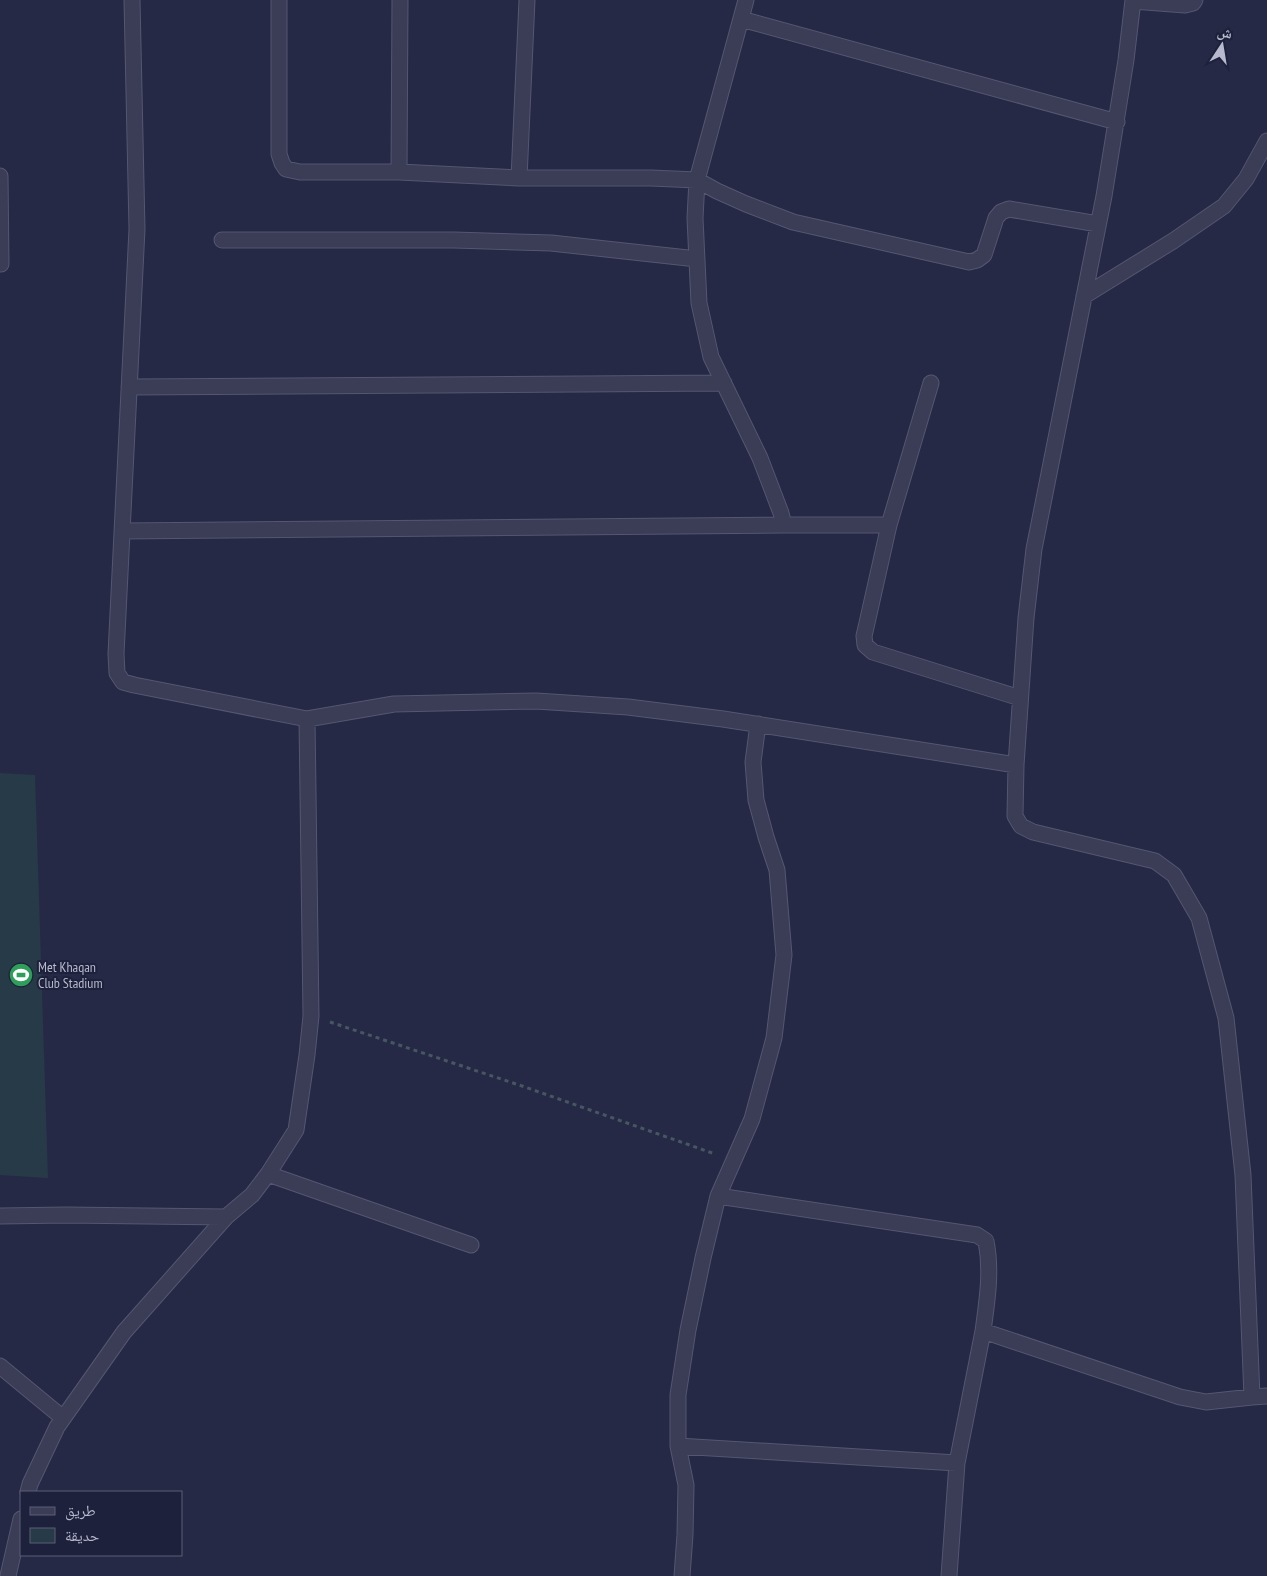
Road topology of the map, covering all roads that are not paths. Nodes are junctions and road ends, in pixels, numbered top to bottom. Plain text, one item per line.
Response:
1 (132, 0) edge
2 (279, 0) edge
3 (400, 0) edge
4 (527, 0) edge
5 (746, 0) edge
6 (1133, 0) edge
7 (1195, 0) edge
8 (741, 19) junction
9 (1117, 122) junction
10 (1267, 141) edge
11 (399, 172) junction
12 (0, 176) edge
13 (519, 178) junction
14 (697, 180) junction
15 (1098, 224) junction
16 (222, 240) dead end
17 (697, 259) junction
18 (1, 264) dead end
19 (1084, 296) junction
20 (724, 383) junction
21 (930, 383) dead end
22 (129, 387) junction
23 (784, 525) junction
24 (889, 526) junction
25 (122, 531) junction
26 (1020, 698) junction
27 (308, 719) junction
28 (758, 724) junction
29 (1016, 765) junction
30 (268, 1174) junction
31 (718, 1196) junction
32 (0, 1216) edge
33 (226, 1217) junction
34 (470, 1245) dead end
35 (983, 1331) junction
36 (0, 1366) edge
37 (1260, 1397) edge
38 (63, 1418) junction
39 (678, 1446) junction
40 (957, 1463) junction
41 (28, 1491) edge
42 (20, 1523) edge
43 (8, 1576) edge
44 (682, 1576) edge
45 (949, 1576) edge

1 - 22 street
2 - 11 street
3 - 11 street
4 - 13 street
5 - 8 street
6 - 7 street
6 - 9 street
8 - 9 street
8 - 14 street
9 - 15 street
10 - 19 street
11 - 13 street
12 - 18 street
13 - 14 street
14 - 15 street
14 - 17 street
15 - 19 street
16 - 17 street
17 - 20 street
19 - 26 street
20 - 22 street
20 - 23 street
21 - 24 street
22 - 25 street
23 - 24 street
23 - 25 street
24 - 26 street
25 - 27 street
26 - 29 street
27 - 28 street
27 - 30 street
28 - 29 street
28 - 31 street
29 - 37 street
30 - 33 street
30 - 34 street
31 - 35 street
31 - 39 street
32 - 33 street
33 - 38 street
35 - 37 street
35 - 40 street
36 - 38 street
38 - 41 street
39 - 40 street
39 - 44 street
40 - 45 street
42 - 43 street

